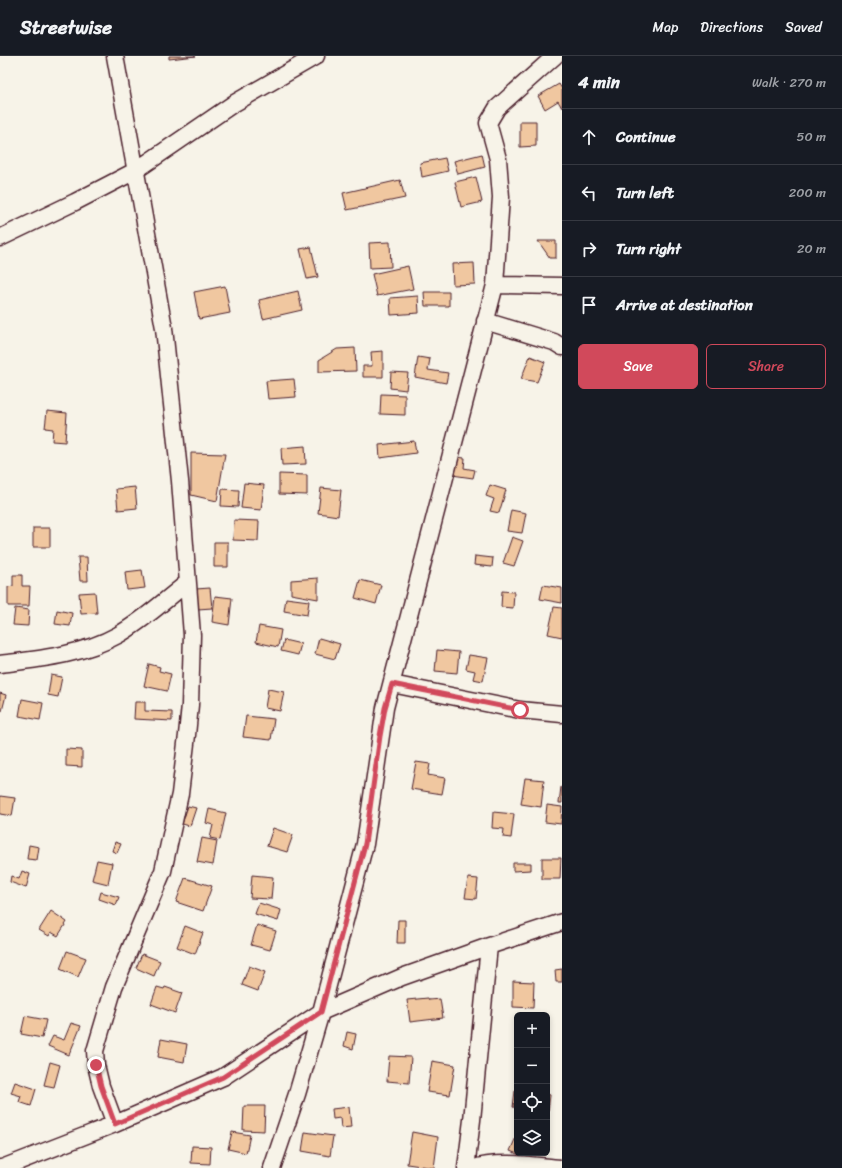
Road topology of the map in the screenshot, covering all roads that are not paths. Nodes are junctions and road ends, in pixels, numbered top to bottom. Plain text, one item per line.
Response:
1 (115, 56) edge
2 (316, 56) edge
3 (555, 56) edge
4 (135, 171) junction
5 (0, 238) edge
6 (495, 285) junction
7 (562, 286) edge
8 (485, 321) junction
9 (562, 347) edge
10 (187, 583) junction
11 (0, 664) edge
12 (392, 684) junction
13 (562, 714) edge
14 (562, 922) edge
15 (489, 946) junction
16 (321, 1012) junction
17 (115, 1124) junction
18 (2, 1168) edge
19 (272, 1168) edge
20 (466, 1168) edge
21 (475, 1168) edge
22 (562, 1168) edge

1 - 4 street
2 - 4 street
3 - 6 street
4 - 5 street
4 - 10 street
6 - 7 street
6 - 8 street
8 - 9 street
8 - 12 street
10 - 11 street
10 - 17 street
12 - 13 street
12 - 16 street
14 - 15 street
15 - 16 street
15 - 20 street
16 - 17 street
16 - 19 street
17 - 18 street
21 - 22 street

